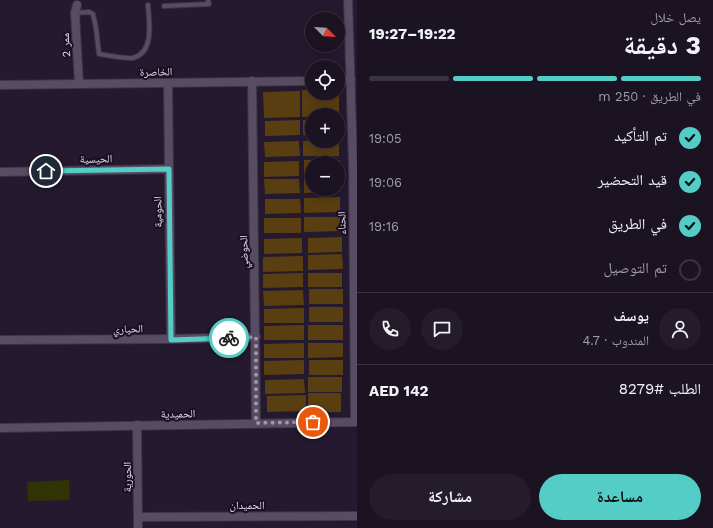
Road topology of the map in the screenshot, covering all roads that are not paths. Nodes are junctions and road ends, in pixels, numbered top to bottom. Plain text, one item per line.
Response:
1 (208, 0) edge
2 (348, 0) edge
3 (148, 5) dead end
4 (164, 6) dead end
5 (76, 9) joint
6 (305, 80) edge
7 (345, 80) edge
8 (351, 80) junction
9 (252, 81) junction
10 (79, 84) junction
11 (168, 84) junction
12 (0, 85) edge
13 (355, 165) edge
14 (169, 169) junction
15 (0, 172) edge
16 (256, 337) junction
17 (0, 340) edge
18 (171, 340) junction
19 (356, 422) edge
20 (256, 423) junction
21 (137, 425) junction
22 (0, 428) edge
23 (357, 516) edge
24 (138, 517) junction
25 (138, 528) edge

1 - 4 lane
2 - 8 street, الحناء
3 - 5 lane
5 - 10 street, ممر 2
6 - 9 street, الخاصرة
7 - 8 street
8 - 13 street, الحناء
9 - 11 street, الخاصرة
9 - 16 street, الحوضي
10 - 11 street, الخاصرة
10 - 12 street, الخاصرة
11 - 14 street, الحومية
13 - 19 street, الحناء
14 - 15 street, الحيسية
14 - 18 street, الحومية
16 - 18 street, الحياري
16 - 20 street, الحوضي
17 - 18 street, الحياري
19 - 20 street, الحميدية
20 - 21 street, الحميدية
21 - 22 street, الحميدية
21 - 24 street, الحورية
23 - 24 street, الحميدان
24 - 25 street, الحورية

